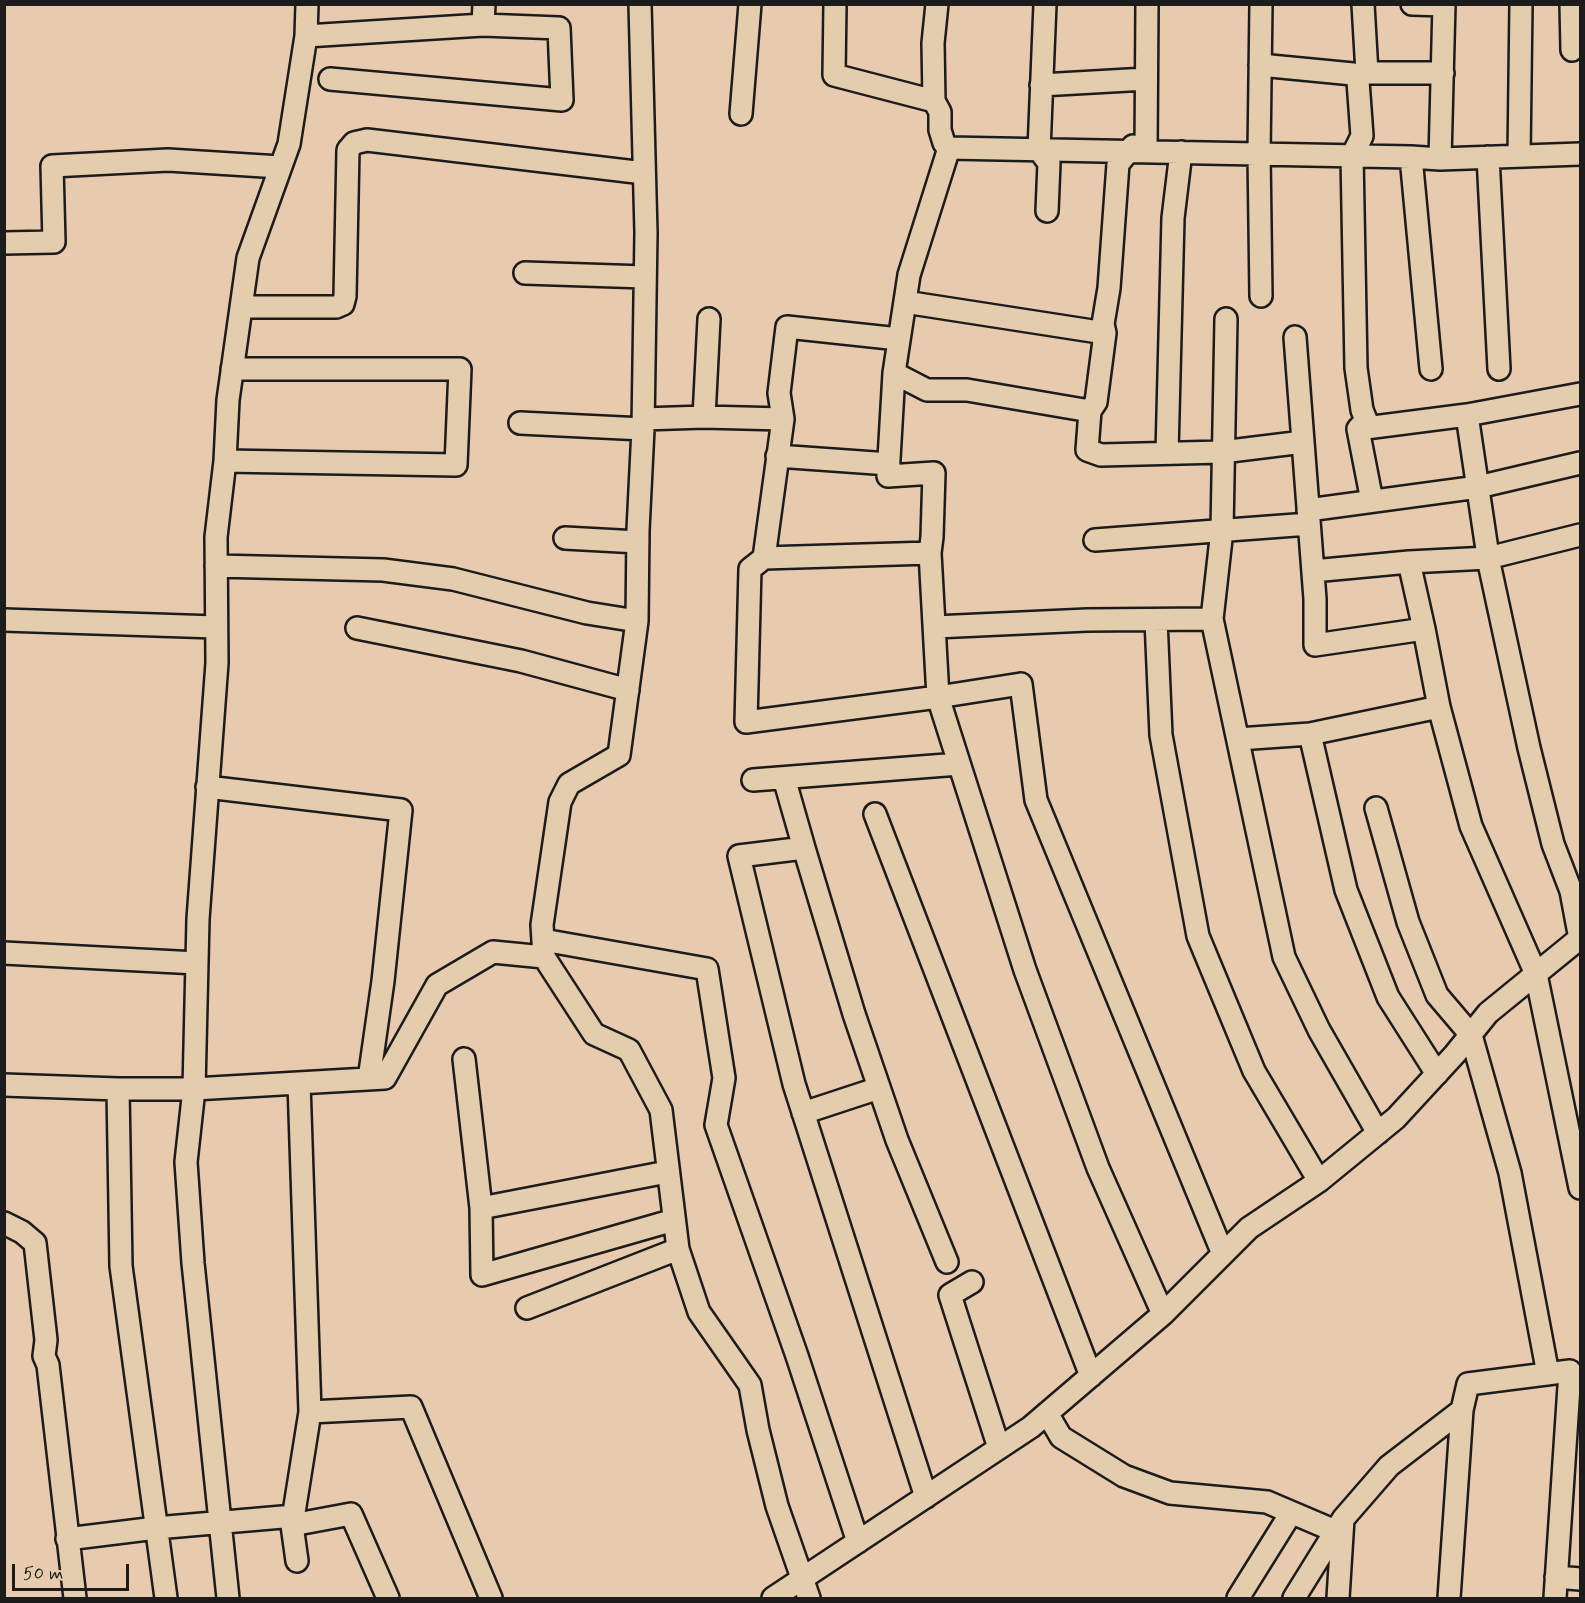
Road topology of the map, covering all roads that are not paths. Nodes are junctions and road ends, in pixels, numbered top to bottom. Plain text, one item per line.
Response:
1 (307, 4) edge
2 (640, 4) edge
3 (750, 4) edge
4 (835, 4) edge
5 (937, 4) edge
6 (1045, 4) edge
7 (1148, 4) edge
8 (1261, 4) edge
9 (1363, 4) edge
10 (1412, 4) edge
11 (1521, 4) edge
12 (1571, 4) edge
13 (1444, 5) edge
14 (483, 15) edge
15 (306, 36) junction
16 (1572, 50) dead end
17 (1260, 65) junction
18 (1443, 73) junction
19 (330, 79) dead end
20 (1146, 79) junction
21 (1041, 85) junction
22 (934, 101) junction
23 (741, 114) dead end
24 (950, 148) junction
25 (1039, 150) junction
26 (1136, 150) junction
27 (1181, 152) junction
28 (1259, 154) junction
29 (1581, 154) edge
30 (1352, 156) junction
31 (1519, 156) junction
32 (1411, 157) junction
33 (1488, 157) junction
34 (1440, 159) junction
35 (280, 167) junction
36 (644, 173) junction
37 (1047, 211) dead end
38 (4, 243) edge
39 (525, 273) dead end
40 (645, 277) junction
41 (1261, 297) dead end
42 (905, 302) junction
43 (242, 307) junction
44 (709, 319) dead end
45 (1226, 319) dead end
46 (1105, 333) junction
47 (1295, 337) dead end
48 (899, 339) junction
49 (232, 369) junction
50 (1431, 369) dead end
51 (1499, 369) dead end
52 (894, 373) junction
53 (1581, 394) edge
54 (1090, 411) junction
55 (1467, 415) junction
56 (704, 417) junction
57 (783, 418) junction
58 (520, 423) dead end
59 (643, 424) junction
60 (1358, 429) junction
61 (1303, 442) junction
62 (1222, 452) junction
63 (1167, 453) junction
64 (777, 456) junction
65 (225, 461) junction
66 (1581, 463) edge
67 (889, 464) junction
68 (1478, 487) junction
69 (1372, 501) junction
70 (1309, 517) junction
71 (1222, 530) junction
72 (1581, 535) edge
73 (565, 538) dead end
74 (1095, 540) dead end
75 (638, 542) junction
76 (930, 553) junction
77 (764, 558) junction
78 (1488, 558) junction
79 (1409, 562) junction
80 (216, 566) junction
81 (1313, 572) junction
82 (1212, 619) junction
83 (1156, 620) junction
84 (4, 621) edge
85 (637, 621) junction
86 (216, 627) junction
87 (935, 627) junction
88 (357, 628) dead end
89 (1424, 629) junction
90 (628, 690) junction
91 (938, 697) junction
92 (1439, 707) junction
93 (1310, 734) junction
94 (1238, 739) junction
95 (959, 764) junction
96 (784, 777) junction
97 (753, 780) dead end
98 (207, 786) junction
99 (1376, 808) dead end
100 (875, 814) dead end
101 (804, 848) junction
102 (1580, 938) edge
103 (544, 949) junction
104 (4, 953) edge
105 (197, 963) junction
106 (1536, 974) junction
107 (1471, 1035) junction
108 (464, 1059) dead end
109 (1437, 1074) junction
110 (369, 1079) junction
111 (299, 1083) junction
112 (4, 1085) edge
113 (879, 1088) junction
114 (118, 1089) junction
115 (194, 1089) junction
116 (803, 1113) junction
117 (1378, 1133) junction
118 (667, 1172) junction
119 (1319, 1181) junction
120 (1581, 1188) edge
121 (481, 1208) junction
122 (674, 1220) junction
123 (4, 1223) edge
124 (678, 1249) junction
125 (1223, 1254) junction
126 (947, 1262) dead end
127 (972, 1282) dead end
128 (527, 1308) dead end
129 (1163, 1314) junction
130 (1575, 1370) edge
131 (1548, 1374) junction
132 (1090, 1376) junction
133 (1462, 1410) junction
134 (310, 1412) junction
135 (1047, 1413) junction
136 (999, 1448) junction
137 (1572, 1477) edge
138 (926, 1497) junction
139 (1291, 1513) junction
140 (293, 1520) junction
141 (221, 1522) junction
142 (1339, 1525) junction
143 (156, 1528) junction
144 (67, 1539) junction
145 (858, 1542) junction
146 (297, 1561) dead end
147 (1556, 1577) junction
148 (1581, 1579) edge
149 (805, 1589) edge
150 (75, 1599) edge
151 (165, 1599) edge
152 (228, 1599) edge
153 (388, 1599) edge
154 (491, 1599) edge
155 (773, 1599) edge
156 (1238, 1599) edge
157 (1294, 1599) edge
158 (1338, 1599) edge
159 (1449, 1599) edge
160 (1555, 1599) edge

1 - 15 street
2 - 36 street
3 - 23 street
4 - 22 street
5 - 22 street
6 - 21 street
7 - 20 street
8 - 17 street
9 - 18 street
10 - 13 street
11 - 31 street
12 - 16 street
13 - 18 street
14 - 15 street
14 - 19 street
15 - 35 street
17 - 28 street
17 - 30 street
18 - 34 street
20 - 21 street
20 - 26 street
21 - 25 street
22 - 24 street
24 - 25 street
24 - 42 street
25 - 26 street
25 - 37 street
26 - 27 street
26 - 46 street
27 - 28 street
27 - 63 street
28 - 30 street
28 - 41 street
29 - 31 street
30 - 32 street
30 - 60 street
31 - 33 street
32 - 34 street
32 - 50 street
33 - 34 street
33 - 51 street
35 - 38 street
35 - 43 street
36 - 40 street
36 - 43 street
39 - 40 street
40 - 59 street
42 - 46 street
42 - 48 street
43 - 49 street
44 - 56 street
45 - 62 street
46 - 54 street
47 - 61 street
48 - 52 street
48 - 57 street
49 - 65 street
49 - 65 street
52 - 54 street
52 - 67 street
53 - 55 street
54 - 63 street
55 - 60 street
55 - 68 street
56 - 57 street
56 - 59 street
57 - 64 street
58 - 59 street
59 - 75 street
60 - 69 street
61 - 62 street
61 - 70 street
62 - 63 street
62 - 71 street
64 - 67 street
64 - 77 street
65 - 80 street
66 - 68 street
67 - 76 street
68 - 69 street
68 - 78 street
69 - 70 street
70 - 71 street
70 - 81 street
71 - 74 street
71 - 82 street
72 - 78 street
73 - 75 street
75 - 85 street
76 - 77 street
76 - 87 street
77 - 91 street
78 - 79 street
78 - 102 street
79 - 81 street
79 - 89 street
80 - 85 street
80 - 86 street
81 - 89 street
82 - 83 street
82 - 94 street
83 - 87 street
83 - 119 street
84 - 86 street
85 - 90 street
86 - 98 street
87 - 91 street
88 - 90 street
89 - 92 street
90 - 103 street
91 - 95 street
91 - 125 street
92 - 93 street
92 - 106 street
93 - 94 street
93 - 109 street
94 - 117 street
95 - 96 street
95 - 129 street
96 - 97 street
96 - 101 street
98 - 105 street
98 - 110 street
99 - 107 street
100 - 132 street
101 - 113 street
101 - 116 street
102 - 106 street
103 - 110 street
103 - 118 street
103 - 145 street
104 - 105 street
105 - 115 street
106 - 107 street
106 - 120 street
107 - 109 street
107 - 131 street
108 - 121 street
109 - 117 street
110 - 111 street
111 - 115 street
111 - 134 street
112 - 114 street
113 - 116 street
113 - 126 street
114 - 115 street
114 - 143 street
115 - 141 street
116 - 138 street
117 - 119 street
118 - 121 street
118 - 122 street
119 - 125 street
121 - 122 street
122 - 124 street
123 - 144 street
124 - 128 street
124 - 149 street
125 - 129 street
127 - 136 street
129 - 132 street
130 - 131 street
130 - 137 street
131 - 133 street
132 - 135 street
133 - 142 street
133 - 159 street
134 - 140 street
134 - 154 street
135 - 136 street
135 - 139 street
136 - 138 street
137 - 147 street
138 - 145 street
139 - 142 street
139 - 156 street
140 - 141 street
140 - 146 street
140 - 153 street
141 - 143 street
141 - 152 street
142 - 157 street
142 - 158 street
143 - 144 street
143 - 151 street
144 - 150 street
145 - 149 street
147 - 148 street
147 - 160 street
149 - 155 street

